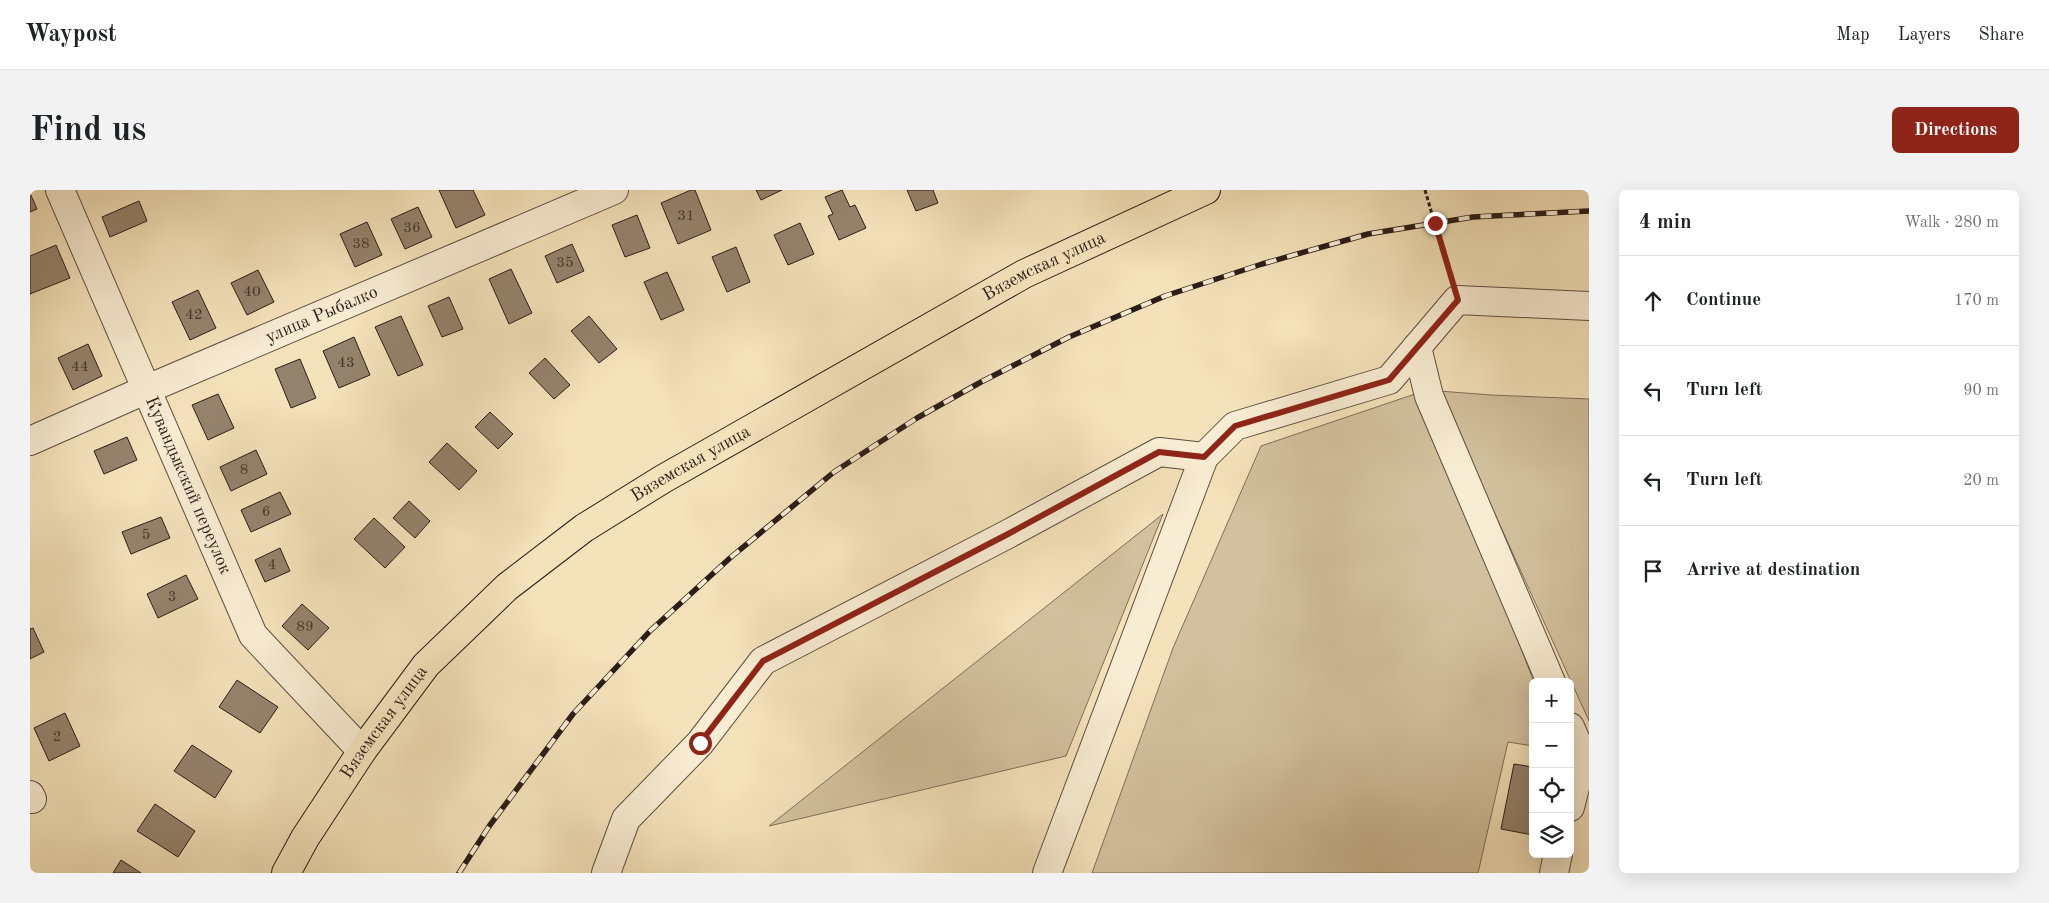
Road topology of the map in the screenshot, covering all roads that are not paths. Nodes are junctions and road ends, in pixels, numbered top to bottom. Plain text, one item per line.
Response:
1 (60, 190) edge
2 (614, 190) edge
3 (1200, 191) edge
4 (1589, 306) edge
5 (1417, 347) junction
6 (145, 390) junction
7 (30, 441) edge
8 (1204, 457) junction
9 (1549, 678) edge
10 (1574, 736) edge
11 (362, 751) junction
12 (1574, 791) edge
13 (1557, 858) edge
14 (286, 873) edge
15 (606, 873) edge
16 (1047, 873) edge
17 (1554, 873) edge

1 - 6 street, Кувандыкский переулок
2 - 6 street, улица Рыбалко
3 - 11 main road, Вяземская улица
4 - 5 street
5 - 8 street
5 - 9 street
6 - 7 street, улица Рыбалко
6 - 11 street, Кувандыкский переулок
8 - 15 street
8 - 16 street
10 - 12 street
11 - 14 main road, Вяземская улица
13 - 17 street

